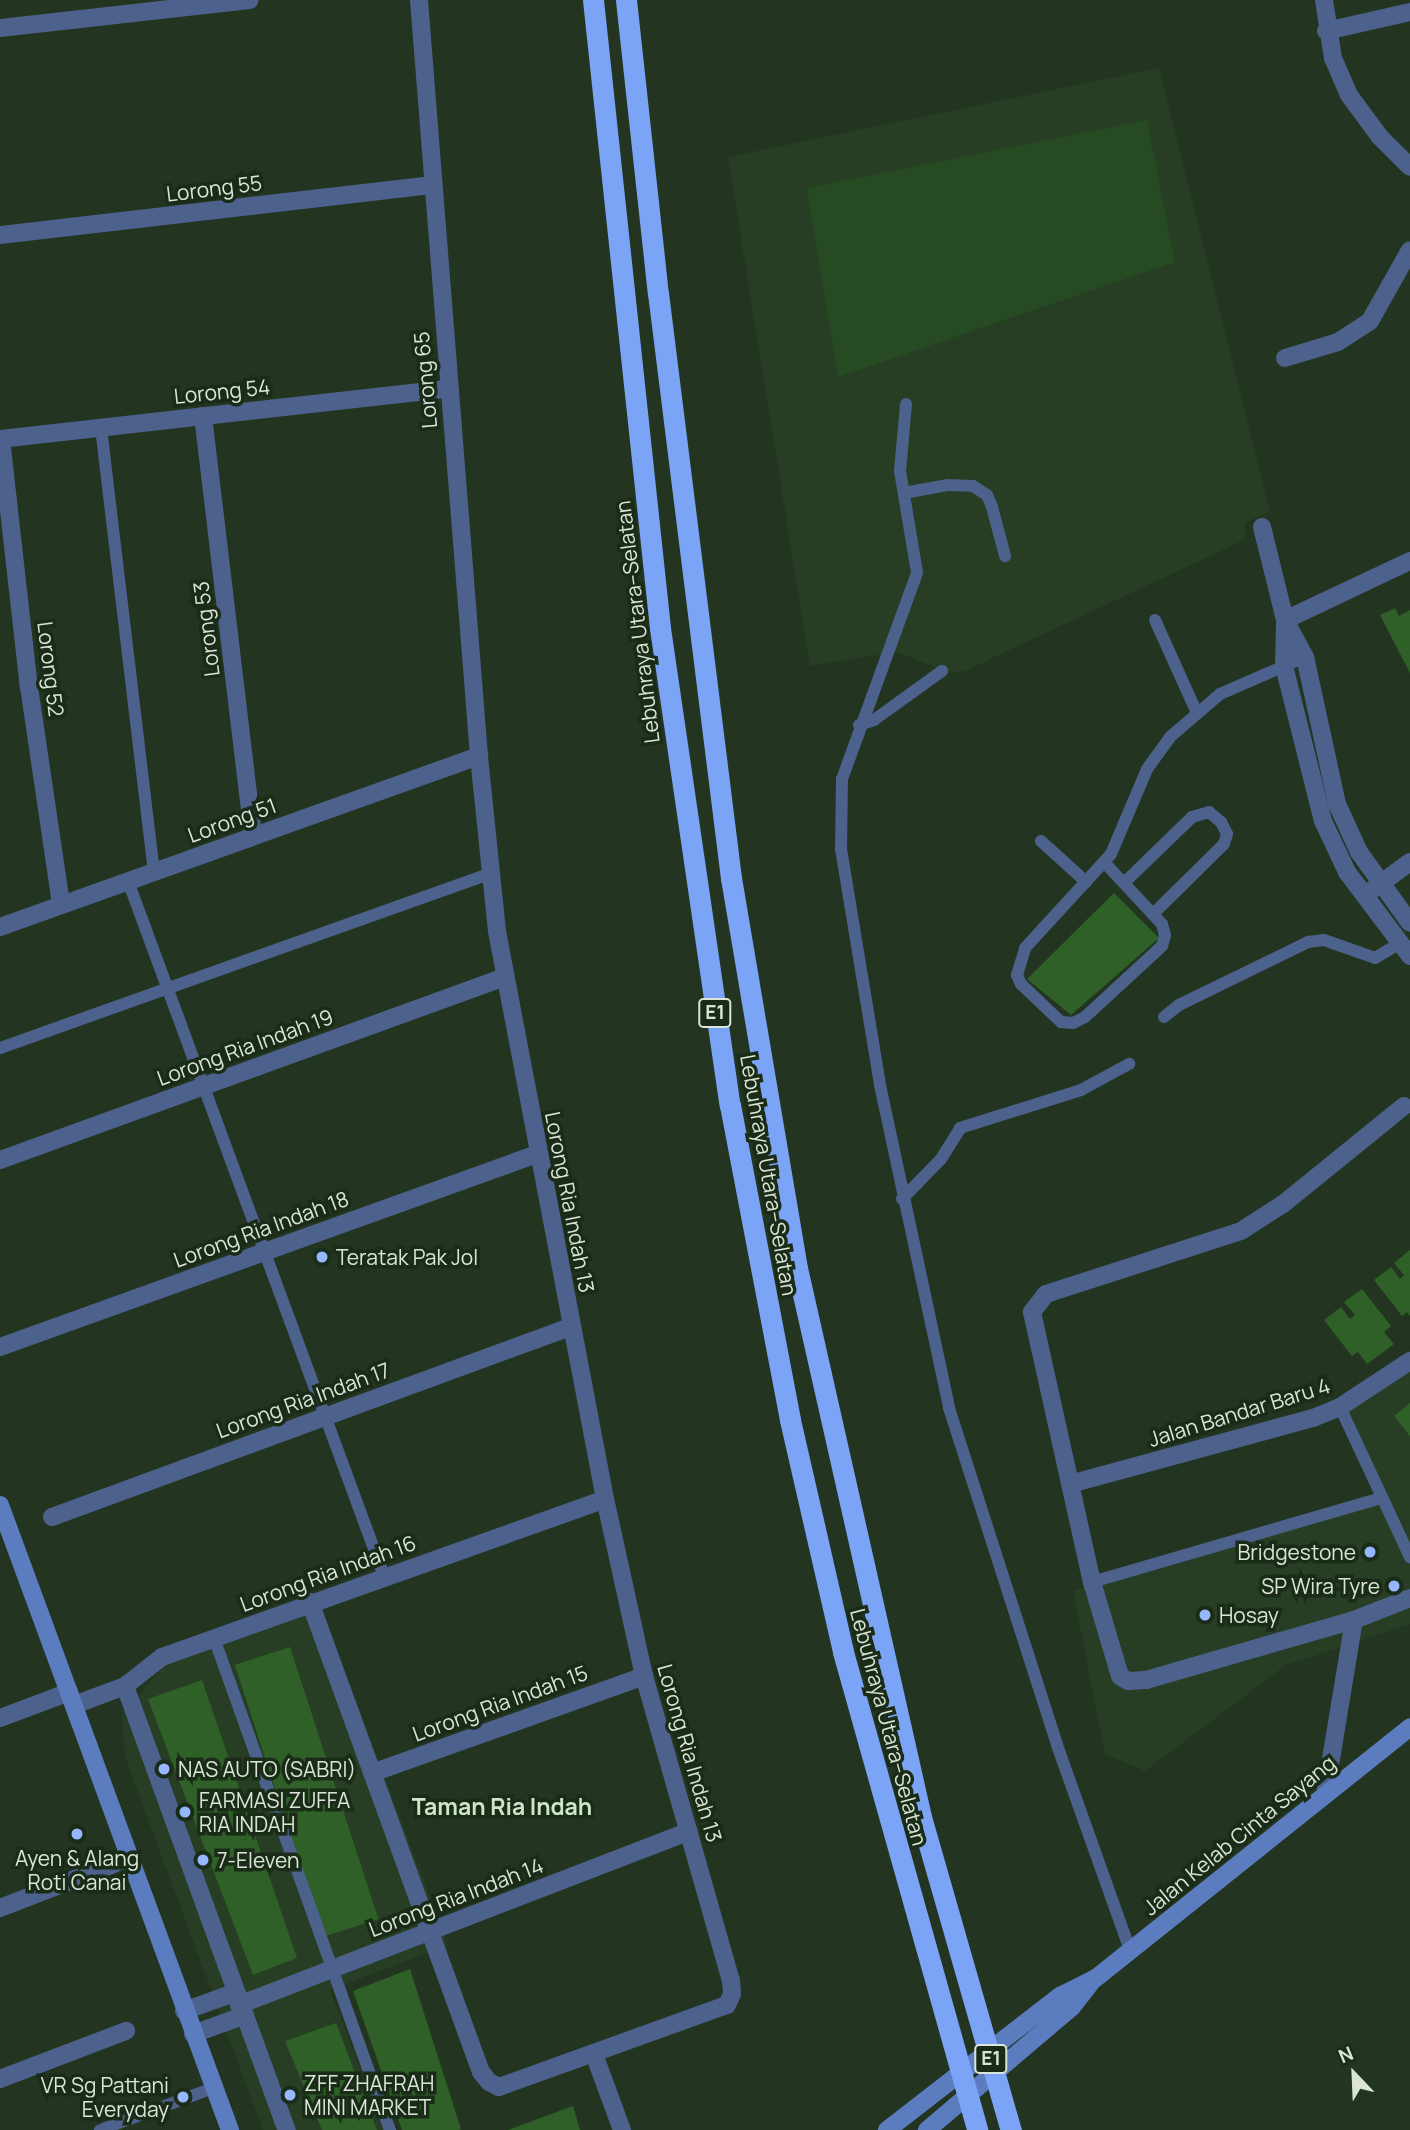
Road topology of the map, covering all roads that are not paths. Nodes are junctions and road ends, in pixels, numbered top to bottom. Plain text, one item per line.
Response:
1 (249, 0) edge
2 (419, 0) edge
3 (593, 0) edge
4 (626, 0) edge
5 (1324, 0) edge
6 (1410, 12) edge
7 (0, 28) edge
8 (1326, 32) junction
9 (1410, 167) edge
10 (433, 185) junction
11 (0, 235) edge
12 (1410, 250) edge
13 (1285, 358) dead end
14 (449, 389) junction
15 (906, 404) dead end
16 (203, 416) junction
17 (101, 428) junction
18 (0, 439) edge
19 (904, 493) junction
20 (1262, 527) dead end
21 (1005, 556) dead end
22 (1410, 561) edge
23 (1155, 620) dead end
24 (1285, 620) junction
25 (1304, 657) junction
26 (1284, 666) junction
27 (942, 671) dead end
28 (1196, 710) junction
29 (859, 725) junction
30 (479, 756) junction
31 (253, 836) junction
32 (1041, 841) dead end
33 (1104, 862) junction
34 (1410, 863) edge
35 (154, 872) junction
36 (489, 874) junction
37 (128, 881) junction
38 (1086, 882) junction
39 (1124, 883) junction
40 (1380, 885) junction
41 (1363, 896) junction
42 (61, 905) junction
43 (1153, 914) junction
44 (1410, 923) edge
45 (0, 927) edge
46 (1405, 949) edge
47 (505, 978) junction
48 (167, 986) junction
49 (1164, 1017) dead end
50 (0, 1048) edge
51 (1129, 1064) dead end
52 (204, 1087) junction
53 (1404, 1106) dead end
54 (537, 1154) junction
55 (0, 1160) edge
56 (902, 1199) junction
57 (265, 1252) junction
58 (570, 1327) junction
59 (0, 1347) edge
60 (1410, 1361) edge
61 (1340, 1407) junction
62 (325, 1417) junction
63 (1070, 1484) junction
64 (1382, 1498) junction
65 (605, 1499) junction
66 (0, 1505) edge
67 (52, 1517) dead end
68 (1410, 1557) edge
69 (384, 1576) junction
70 (1092, 1582) junction
71 (1410, 1598) edge
72 (310, 1602) junction
73 (1354, 1620) junction
74 (214, 1638) junction
75 (644, 1675) junction
76 (125, 1686) junction
77 (71, 1698) junction
78 (0, 1718) edge
79 (1410, 1727) edge
80 (372, 1773) junction
81 (1325, 1795) junction
82 (689, 1831) junction
83 (129, 1858) junction
84 (0, 1908) edge
85 (430, 1933) junction
86 (1130, 1950) junction
87 (331, 1969) junction
88 (1096, 1978) junction
89 (239, 2004) junction
90 (184, 2011) junction
91 (126, 2031) dead end
92 (193, 2034) junction
93 (594, 2054) junction
94 (0, 2078) edge
95 (213, 2088) junction
96 (100, 2130) edge
97 (230, 2130) edge
98 (287, 2130) edge
99 (390, 2130) edge
100 (622, 2130) edge
101 (887, 2130) edge
102 (927, 2130) edge
103 (977, 2130) edge
104 (1011, 2130) edge

1 - 7 street
2 - 10 street, Lorong 65
3 - 103 highway, Lebuhraya Utara–Selatan / E1
4 - 104 highway, Lebuhraya Utara–Selatan / E1
5 - 8 street
6 - 8 street
8 - 9 street
10 - 11 street, Lorong 55
10 - 14 street, Lorong 65
12 - 13 street
14 - 16 street, Lorong 54
14 - 30 street, Lorong 65
15 - 19 lane
16 - 17 street, Lorong 54
16 - 31 street, Lorong 53
17 - 18 street, Lorong 54
17 - 35 lane
18 - 42 street, Lorong 52
19 - 21 lane
19 - 29 lane
20 - 24 street
22 - 24 street
23 - 28 lane
24 - 25 street
24 - 26 street
25 - 26 lane
25 - 40 street
26 - 28 lane
26 - 41 street
27 - 29 lane
28 - 33 lane
29 - 56 lane
30 - 31 street, Lorong 51
30 - 36 street, Lorong Ria Indah 13
31 - 35 street, Lorong 51
32 - 38 lane
33 - 38 lane
33 - 39 lane
34 - 40 street
35 - 37 street, Lorong 51
36 - 47 street, Lorong Ria Indah 13
36 - 48 lane
37 - 42 street, Lorong 51
37 - 48 lane
38 - 43 lane
39 - 43 lane
39 - 43 lane
40 - 41 street
40 - 44 street
41 - 46 street
42 - 45 street, Lorong 51
46 - 49 lane
47 - 52 street, Lorong Ria Indah 19
47 - 54 street, Lorong Ria Indah 13
48 - 50 lane
48 - 52 lane
51 - 56 lane
52 - 55 street, Lorong Ria Indah 19
52 - 57 lane
53 - 63 street
54 - 57 street, Lorong Ria Indah 18
54 - 58 street, Lorong Ria Indah 13
56 - 86 lane
57 - 59 street, Lorong Ria Indah 18
57 - 62 lane
58 - 62 street, Lorong Ria Indah 17
58 - 65 street, Lorong Ria Indah 13
60 - 61 street, Jalan Bandar Baru 4
61 - 63 street, Jalan Bandar Baru 4
61 - 64 lane
62 - 67 street, Lorong Ria Indah 17
62 - 69 lane
63 - 70 street
64 - 68 lane
64 - 70 lane
65 - 69 street, Lorong Ria Indah 16
65 - 75 street, Lorong Ria Indah 13
66 - 77 main road
69 - 72 street, Lorong Ria Indah 16
70 - 73 street
71 - 73 street
72 - 74 street, Lorong Ria Indah 16
72 - 80 street, Lorong Ria Indah 13
73 - 81 street
74 - 76 street, Lorong Ria Indah 16
74 - 87 lane
75 - 80 street, Lorong Ria Indah 15
75 - 82 street, Lorong Ria Indah 13
76 - 77 street, Lorong Ria Indah 16
76 - 89 street
77 - 78 street, Lorong Ria Indah 16
77 - 83 main road
79 - 81 main road, Jalan Kelab Cinta Sayang
80 - 85 street, Lorong Ria Indah 13
81 - 86 main road, Jalan Kelab Cinta Sayang
82 - 85 street, Lorong Ria Indah 14
82 - 93 street, Lorong Ria Indah 13
83 - 84 street
83 - 90 main road
85 - 87 street, Lorong Ria Indah 14
85 - 93 street, Lorong Ria Indah 13
86 - 88 main road, Jalan Kelab Cinta Sayang
87 - 89 street, Lorong Ria Indah 14
87 - 99 lane
88 - 101 main road, Jalan Kelab Cinta Sayang
88 - 102 main road, Jalan Kelab Cinta Sayang
89 - 90 street, Lorong Ria Indah 14
89 - 92 street, Lorong Ria Indah 14
89 - 98 street
90 - 92 main road
91 - 94 street
92 - 95 main road
93 - 100 street
95 - 96 lane
95 - 97 main road

